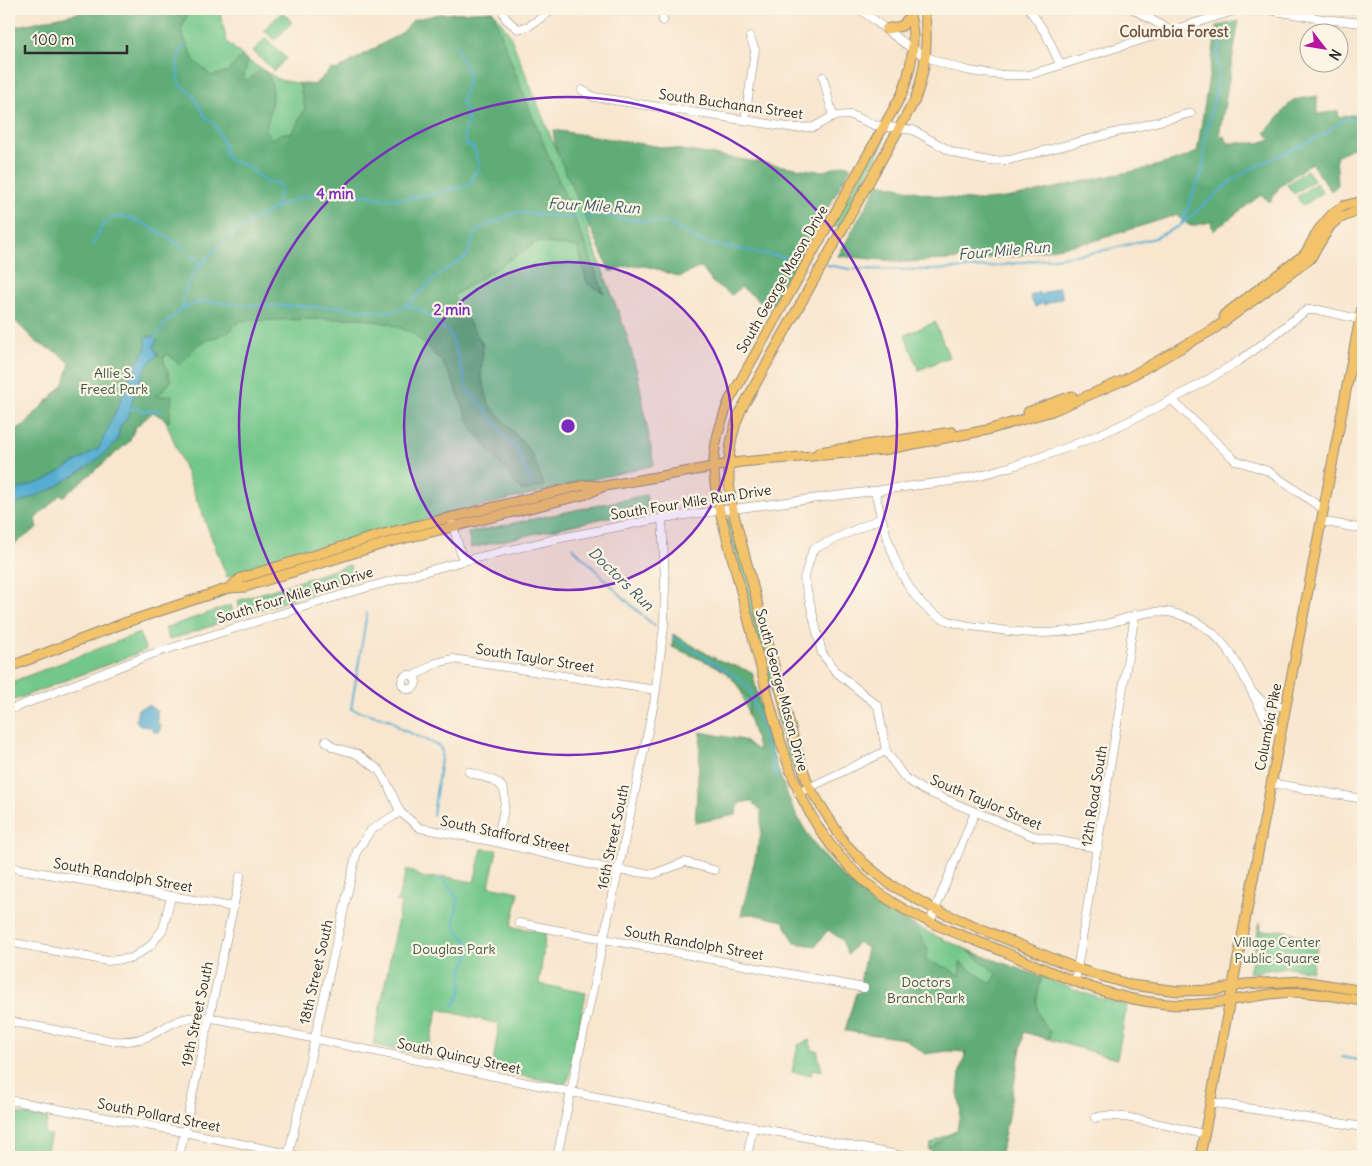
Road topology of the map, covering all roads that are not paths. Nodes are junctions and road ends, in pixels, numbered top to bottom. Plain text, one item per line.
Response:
1 (502, 9) edge
2 (554, 9) edge
3 (662, 9) edge
4 (860, 9) edge
5 (924, 9) edge
6 (1029, 9) edge
7 (1133, 9) edge
8 (1240, 9) edge
9 (1263, 9) edge
10 (1219, 11) edge
11 (909, 12) edge
12 (663, 21) dead end
13 (1363, 23) edge
14 (886, 29) junction
15 (1171, 31) junction
16 (750, 37) dead end
17 (912, 49) junction
18 (926, 56) junction
19 (1060, 64) junction
20 (823, 77) dead end
21 (582, 90) dead end
22 (1191, 113) dead end
23 (833, 116) junction
24 (745, 120) junction
25 (885, 125) junction
26 (901, 127) junction
27 (1363, 201) edge
28 (1363, 209) edge
29 (1363, 302) edge
30 (1362, 319) edge
31 (1172, 400) junction
32 (806, 455) junction
33 (728, 464) junction
34 (713, 466) junction
35 (604, 486) junction
36 (875, 491) junction
37 (732, 508) junction
38 (719, 509) junction
39 (1323, 509) junction
40 (450, 517) junction
41 (662, 518) junction
42 (881, 518) junction
43 (1321, 521) junction
44 (453, 526) junction
45 (1363, 530) edge
46 (463, 561) junction
47 (228, 588) junction
48 (1135, 614) junction
49 (773, 661) junction
50 (760, 664) junction
51 (9, 667) edge
52 (414, 676) dead end
53 (656, 690) junction
54 (1253, 693) junction
55 (1285, 707) junction
56 (9, 710) edge
57 (1281, 731) junction
58 (326, 741) dead end
59 (886, 751) junction
60 (470, 772) dead end
61 (1271, 783) junction
62 (810, 787) junction
63 (798, 793) junction
64 (1363, 799) edge
65 (400, 812) junction
66 (975, 812) junction
67 (496, 842) junction
68 (1098, 848) junction
69 (9, 867) edge
70 (618, 870) junction
71 (714, 870) dead end
72 (240, 876) dead end
73 (171, 896) junction
74 (233, 907) junction
75 (936, 910) junction
76 (930, 922) junction
77 (519, 923) dead end
78 (604, 939) junction
79 (9, 942) edge
80 (1078, 969) junction
81 (1075, 982) junction
82 (1234, 987) junction
83 (864, 988) dead end
84 (1363, 991) edge
85 (1363, 1001) edge
86 (1230, 1002) junction
87 (209, 1018) junction
88 (9, 1021) edge
89 (314, 1039) junction
90 (571, 1092) junction
91 (9, 1100) edge
92 (1210, 1102) junction
93 (1095, 1118) dead end
94 (753, 1126) junction
95 (1363, 1127) edge
96 (184, 1132) junction
97 (1204, 1134) junction
98 (288, 1156) edge
99 (179, 1157) edge
100 (304, 1157) edge
101 (557, 1157) edge
102 (747, 1157) edge
103 (908, 1157) edge
104 (1200, 1157) edge

1 - 2 street
3 - 12 street
4 - 14 street
5 - 18 main road, South George Mason Drive
6 - 19 street
7 - 15 street
8 - 10 street
9 - 13 street
10 - 15 street
11 - 14 main road
11 - 17 main road, South George Mason Drive
14 - 17 street
15 - 19 street
16 - 24 street
17 - 18 street
17 - 25 main road, South George Mason Drive
18 - 19 street
18 - 26 main road, South George Mason Drive
20 - 23 street
21 - 24 street, South Buchanan Street
22 - 26 street
23 - 24 street, South Buchanan Street
23 - 25 street
25 - 26 street
25 - 34 main road, South George Mason Drive
26 - 33 main road, South George Mason Drive
27 - 32 main road, South Four Mile Run Drive
28 - 32 main road, South Four Mile Run Drive
29 - 30 main road, Columbia Pike
30 - 31 street, South Four Mile Run Drive
30 - 39 main road, Columbia Pike
31 - 36 street, South Four Mile Run Drive
31 - 39 street
32 - 33 main road, South Four Mile Run Drive
33 - 34 main road, South Four Mile Run Drive
33 - 37 main road, South George Mason Drive
34 - 35 main road, South Four Mile Run Drive
34 - 38 main road, South George Mason Drive
35 - 40 main road, South Four Mile Run Drive
35 - 44 main road, South Four Mile Run Drive
36 - 37 street, South Four Mile Run Drive
36 - 42 street
37 - 38 street, South Four Mile Run Drive
37 - 49 main road, South George Mason Drive
38 - 41 street, South Four Mile Run Drive
38 - 50 main road, South George Mason Drive
39 - 43 main road, Columbia Pike
40 - 44 street
40 - 47 main road, South Four Mile Run Drive
41 - 46 street, South Four Mile Run Drive
41 - 53 street, 16th Street South
42 - 48 street
42 - 59 street, South Taylor Street
43 - 45 street
43 - 55 main road, Columbia Pike
44 - 46 street
44 - 47 main road, South Four Mile Run Drive
46 - 56 street, South Four Mile Run Drive
47 - 51 main road, South Four Mile Run Drive
48 - 54 street
48 - 68 street, 12th Road South
49 - 50 main road
49 - 62 main road, South George Mason Drive
50 - 63 main road, South George Mason Drive
52 - 53 street, South Taylor Street
53 - 70 street, 16th Street South
54 - 55 street
54 - 57 street
55 - 57 main road, Columbia Pike
57 - 61 main road, Columbia Pike
58 - 65 street
59 - 62 street
59 - 66 street, South Taylor Street
60 - 67 street
61 - 64 street
61 - 82 main road, Columbia Pike
62 - 63 street
62 - 75 main road, South George Mason Drive
63 - 76 main road, South George Mason Drive
65 - 67 street, South Stafford Street
65 - 89 street, 18th Street South
66 - 68 street, South Taylor Street
66 - 75 street
67 - 70 street, South Stafford Street
68 - 80 street, 12th Road South
69 - 73 street, South Randolph Street
70 - 71 street, South Stafford Street
70 - 78 street, 16th Street South
72 - 74 street, 19th Street South
73 - 74 street, South Randolph Street
73 - 79 street
74 - 87 street, 19th Street South
75 - 76 street
75 - 80 main road, South George Mason Drive
76 - 81 main road, South George Mason Drive
77 - 78 street, South Randolph Street
78 - 83 street, South Randolph Street
78 - 90 street, 16th Street South
80 - 81 street, 12th Road South
80 - 82 main road, South George Mason Drive
81 - 86 main road, South George Mason Drive
82 - 84 main road, South George Mason Drive
82 - 86 main road, Columbia Pike
85 - 86 main road, South George Mason Drive
86 - 92 main road, Columbia Pike
87 - 88 street, South Quincy Street
87 - 89 street, South Quincy Street
87 - 96 street, 19th Street South
89 - 90 street, South Quincy Street
89 - 98 street, 18th Street South
90 - 94 street, South Quincy Street
90 - 101 street, 16th Street South
91 - 96 street, South Pollard Street
92 - 95 street
92 - 97 main road, Columbia Pike
93 - 97 street
94 - 102 street
94 - 103 street, South Quincy Street
96 - 98 street, South Pollard Street
96 - 99 street, 19th Street South
97 - 104 main road, Columbia Pike
98 - 100 street, South Pollard Street

